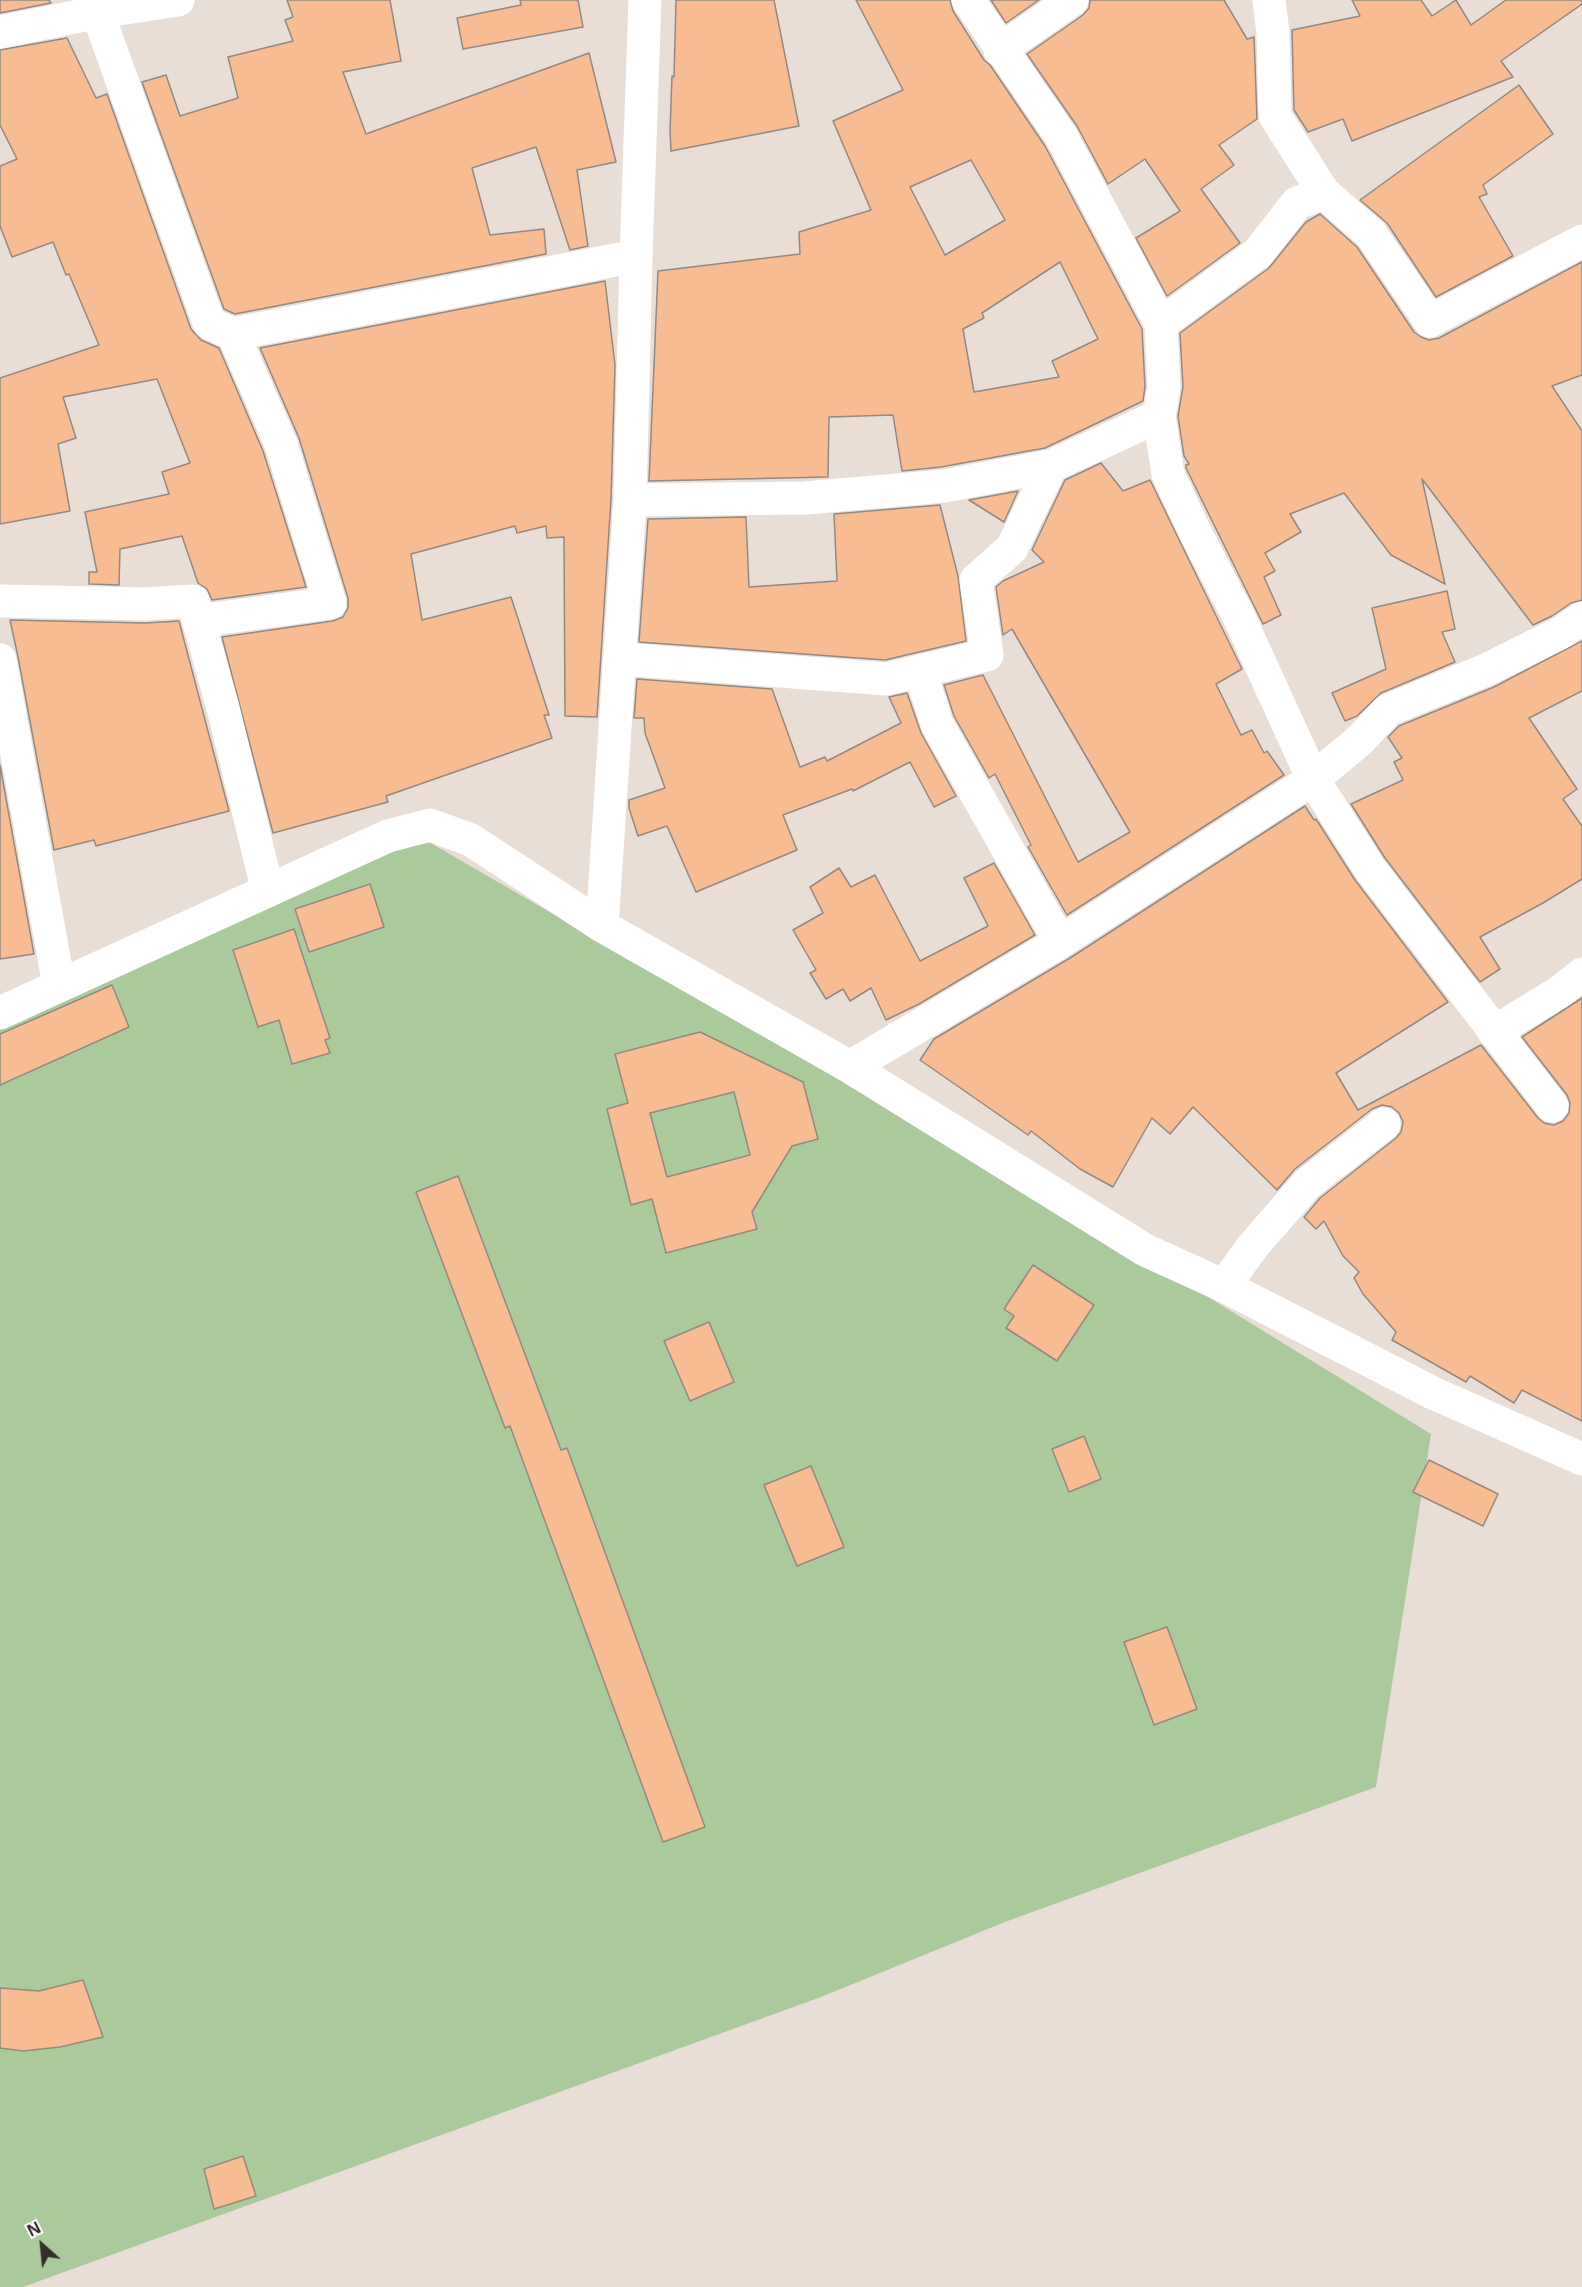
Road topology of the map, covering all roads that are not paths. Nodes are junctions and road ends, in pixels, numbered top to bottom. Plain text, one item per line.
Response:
1 (178, 0) edge
2 (645, 0) edge
3 (968, 0) edge
4 (1072, 0) edge
5 (1269, 0) edge
6 (96, 6) edge
7 (0, 32) edge
8 (1000, 50) junction
9 (1324, 193) junction
10 (1582, 241) edge
11 (636, 256) junction
12 (1161, 324) junction
13 (233, 334) junction
14 (1160, 416) junction
15 (1051, 466) junction
16 (630, 500) junction
17 (0, 602) edge
18 (1582, 618) edge
19 (199, 621) junction
20 (621, 659) junction
21 (0, 660) edge
22 (920, 671) junction
23 (1313, 779) junction
24 (268, 891) junction
25 (602, 926) junction
26 (1059, 942) junction
27 (1582, 974) edge
28 (59, 985) junction
29 (0, 1013) edge
30 (1494, 1032) junction
31 (850, 1067) junction
32 (1552, 1106) dead end
33 (1384, 1124) dead end
34 (1224, 1286) junction
35 (1582, 1459) edge

1 - 6 street
2 - 11 street
3 - 8 street
4 - 8 street
5 - 9 street
6 - 7 street
6 - 13 street
8 - 12 street
9 - 10 street
9 - 12 street
11 - 13 street
11 - 16 street
12 - 14 street
13 - 19 street
14 - 15 street
14 - 23 street
15 - 16 street
15 - 22 street
16 - 20 street
17 - 19 street
18 - 23 street
19 - 24 street
20 - 22 street
20 - 25 street
21 - 28 street
22 - 26 street
23 - 26 street
23 - 30 street
24 - 25 street
24 - 28 street
25 - 31 street
26 - 31 street
27 - 30 street
28 - 29 street
30 - 32 street
31 - 34 street
33 - 34 street
34 - 35 street

